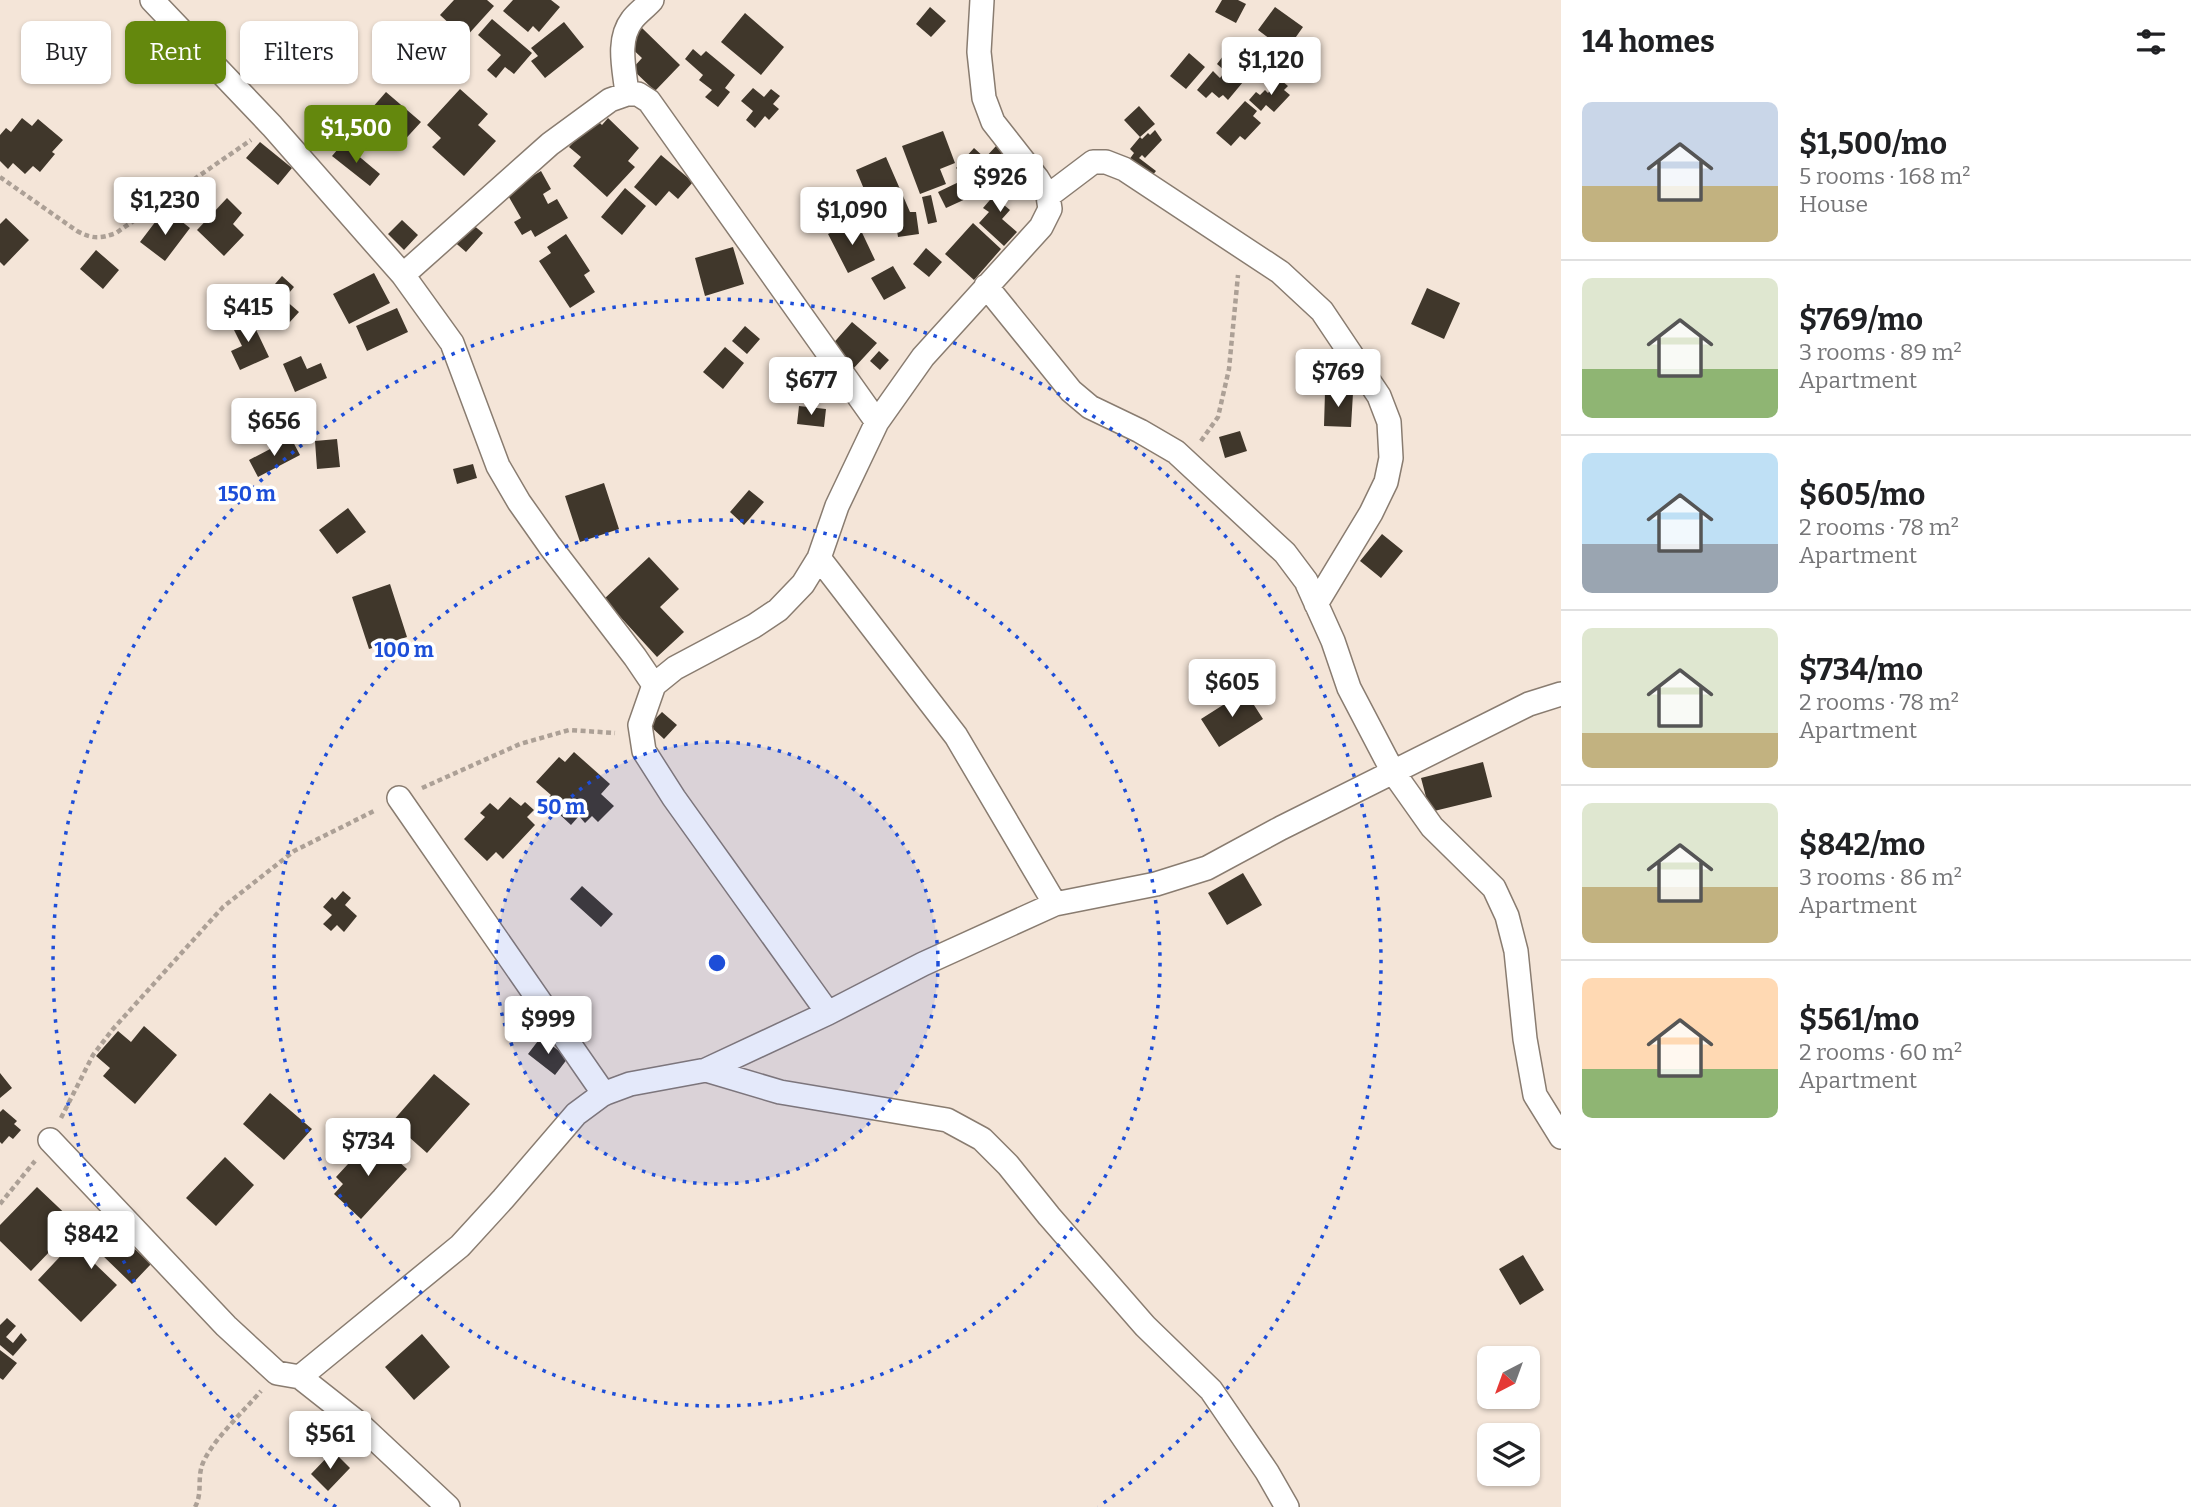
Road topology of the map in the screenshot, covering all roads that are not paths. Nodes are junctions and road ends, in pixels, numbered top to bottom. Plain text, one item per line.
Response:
1 (152, 0) edge
2 (652, 0) edge
3 (982, 0) edge
4 (627, 94) junction
5 (1048, 196) junction
6 (403, 275) junction
7 (986, 286) junction
8 (877, 422) junction
9 (819, 558) junction
10 (1316, 604) junction
11 (654, 685) junction
12 (1561, 694) edge
13 (1393, 772) junction
14 (399, 798) road end
15 (1055, 904) junction
16 (828, 1013) junction
17 (706, 1070) junction
18 (604, 1094) junction
19 (1561, 1137) edge
20 (50, 1140) road end
21 (300, 1377) junction
22 (448, 1507) edge
23 (1287, 1507) edge

1 - 6 street
2 - 4 street
3 - 5 street
4 - 6 street
4 - 8 street
5 - 7 street
5 - 10 street
6 - 11 street
7 - 8 street
7 - 10 street
8 - 9 street
9 - 11 street
9 - 15 street
10 - 13 street
11 - 16 street
12 - 13 street
13 - 15 street
13 - 19 street
14 - 18 street
15 - 16 street
16 - 17 street
17 - 18 street
17 - 23 street
18 - 21 street
20 - 21 street
21 - 22 street

